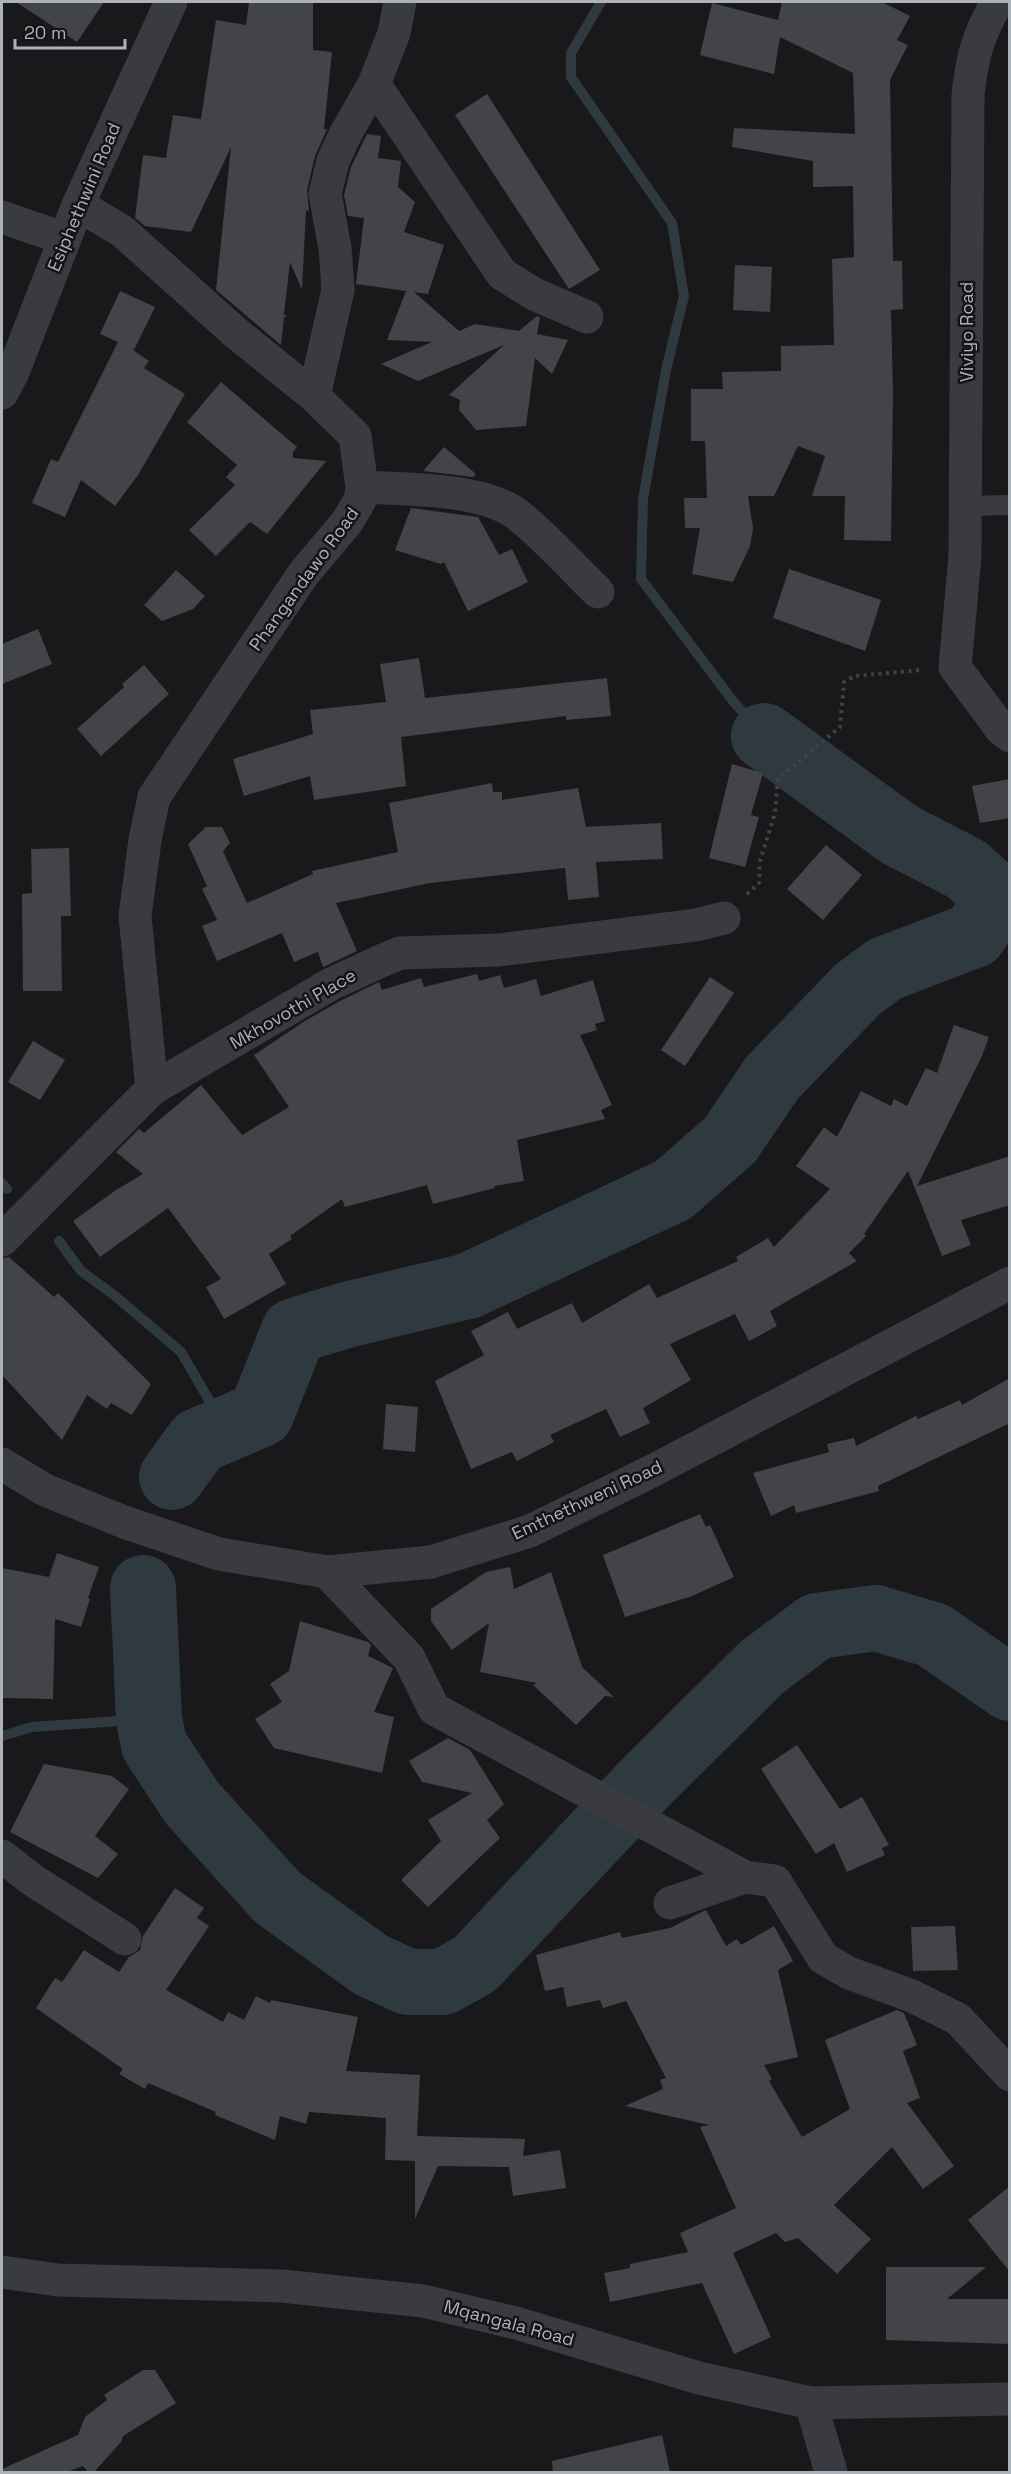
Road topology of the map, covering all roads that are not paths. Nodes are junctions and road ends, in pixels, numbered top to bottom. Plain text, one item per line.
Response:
1 (171, 2) edge
2 (400, 2) edge
3 (997, 2) edge
4 (374, 84) junction
5 (78, 206) junction
6 (2, 217) edge
7 (65, 239) junction
8 (587, 317) dead end
9 (2, 393) edge
10 (314, 396) junction
11 (362, 487) junction
12 (1010, 505) edge
13 (966, 506) junction
14 (598, 592) dead end
15 (1010, 736) edge
16 (732, 909) road end
17 (152, 1089) junction
18 (2, 1240) edge
19 (1010, 1283) edge
20 (2, 1464) edge
21 (327, 1572) junction
22 (2, 1856) edge
23 (745, 1877) junction
24 (670, 1903) dead end
25 (125, 1940) dead end
26 (1010, 2075) edge
27 (2, 2272) edge
28 (1010, 2399) edge
29 (811, 2403) junction
30 (831, 2472) edge

1 - 5 street, Esiphethwini Road
2 - 4 street
3 - 13 street, Viviyo Road
4 - 8 street
4 - 10 street
5 - 7 street, Esiphethwini Road
5 - 10 street, Phangandawo Road
6 - 7 street
7 - 9 street, Esiphethwini Road
10 - 11 street, Phangandawo Road
11 - 14 street
11 - 17 street, Phangandawo Road
12 - 13 lane
13 - 15 street, Viviyo Road
16 - 17 street, Mkhovothi Place
17 - 18 street, Mkhovothi Place
19 - 21 street, Emthethweni Road
20 - 21 street, Emthethweni Road
21 - 23 street
22 - 25 street
23 - 24 street
23 - 26 street
27 - 29 street, Mqangala Road
28 - 29 street, Mqangala Road
29 - 30 street

